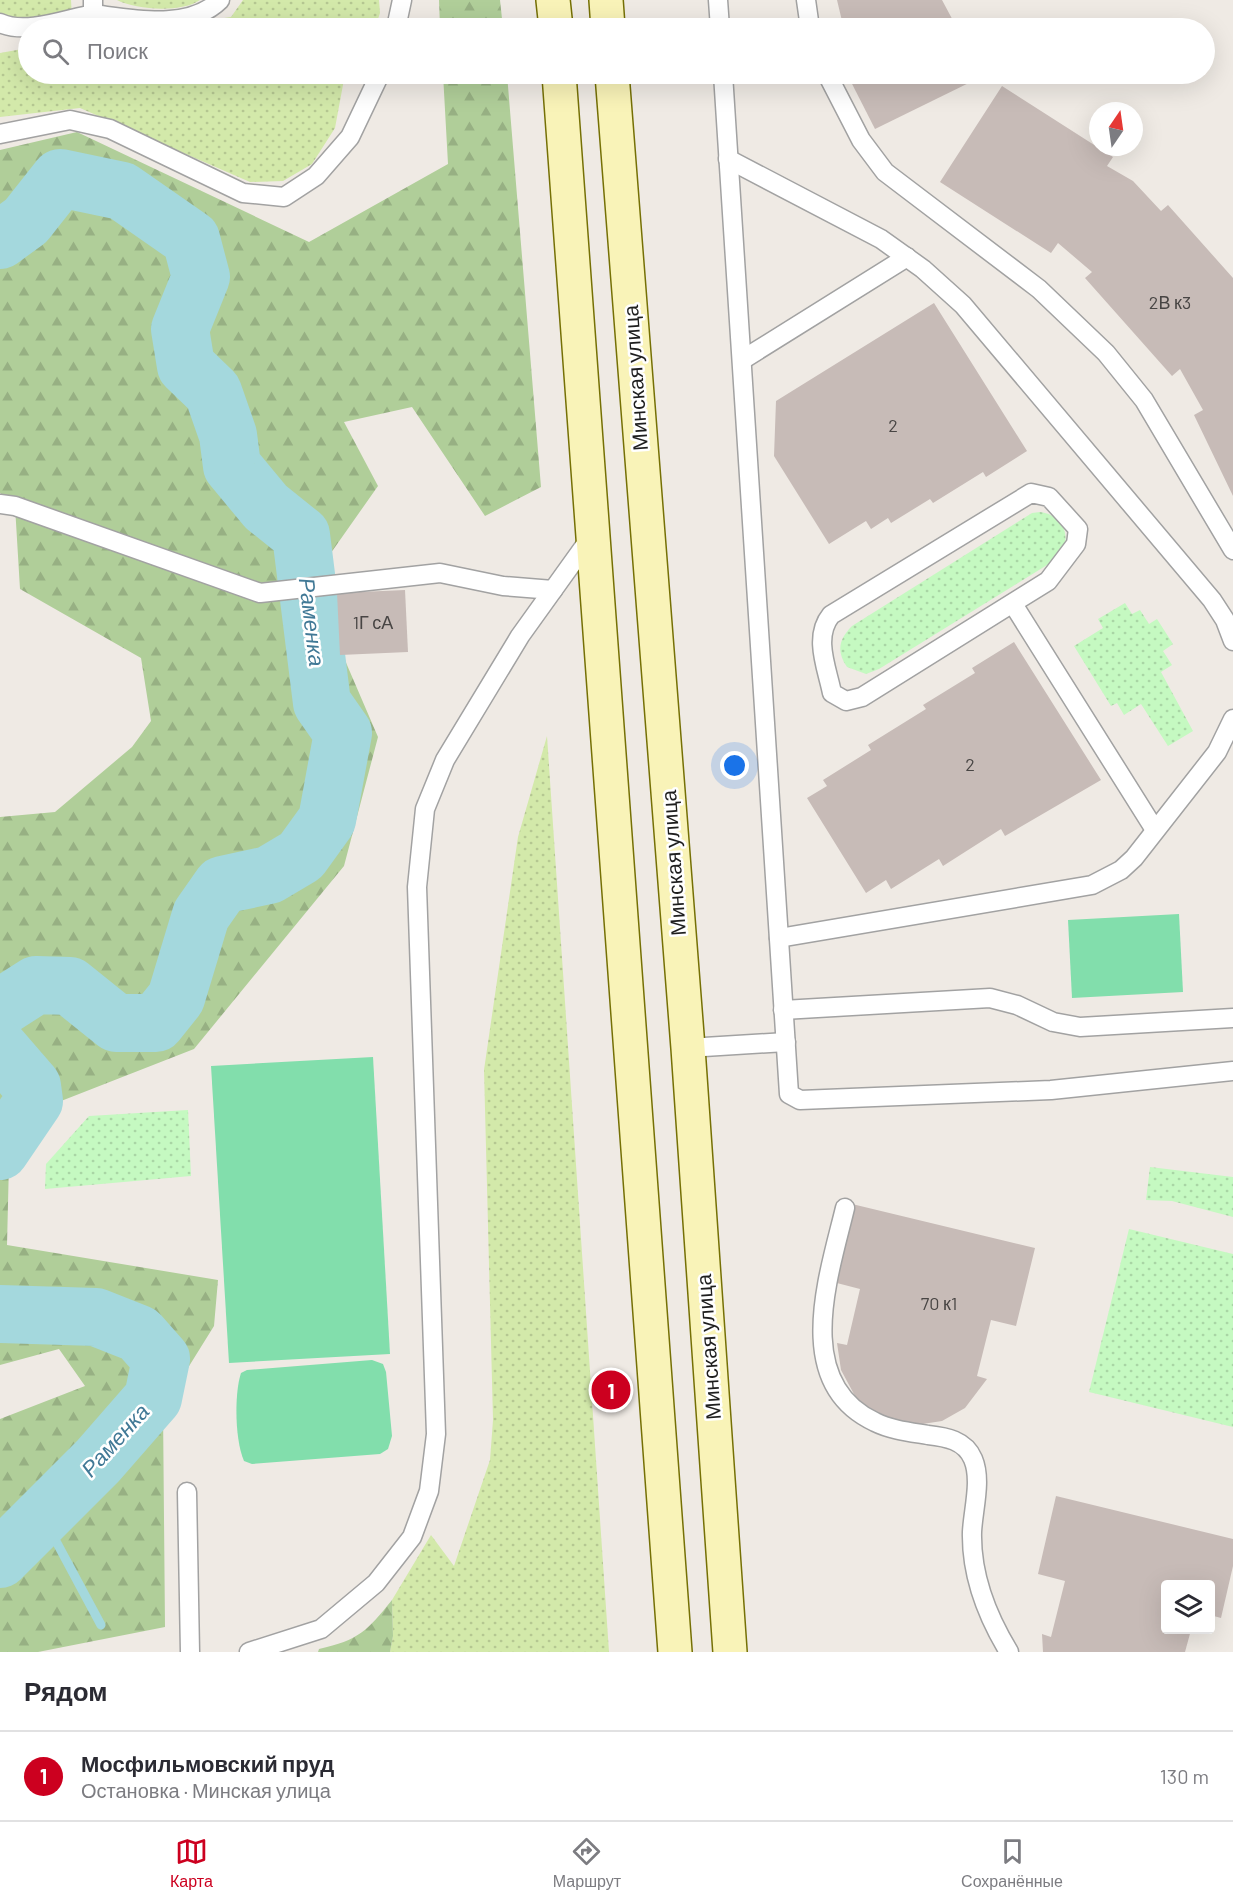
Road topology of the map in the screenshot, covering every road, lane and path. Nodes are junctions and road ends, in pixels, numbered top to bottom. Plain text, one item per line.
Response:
1 (220, 0) edge
2 (402, 0) edge
3 (553, 0) edge
4 (606, 0) edge
5 (718, 0) edge
6 (806, 0) edge
7 (93, 7) edge
8 (57, 18) edge
9 (141, 18) edge
10 (178, 18) edge
11 (398, 18) edge
12 (554, 18) edge
13 (608, 18) edge
14 (719, 18) edge
15 (809, 18) edge
16 (0, 23) edge
17 (18, 27) edge
18 (375, 84) edge
19 (560, 84) edge
20 (613, 84) edge
21 (724, 84) edge
22 (832, 84) edge
23 (0, 134) edge
24 (728, 159) junction
25 (907, 257) junction
26 (741, 360) junction
27 (0, 504) edge
28 (594, 533) junction
29 (1233, 550) edge
30 (553, 591) junction
31 (1013, 603) junction
32 (1233, 641) edge
33 (1233, 719) edge
34 (1155, 830) junction
35 (779, 938) junction
36 (783, 1010) junction
37 (1233, 1018) edge
38 (786, 1042) junction
39 (688, 1048) junction
40 (1233, 1071) edge
41 (845, 1208) dead end
42 (187, 1492) dead end
43 (190, 1652) edge
44 (249, 1652) edge
45 (675, 1652) edge
46 (730, 1652) edge
47 (1009, 1652) edge

1 - 10 lane
2 - 11 lane
3 - 12 main road
4 - 13 main road
5 - 14 lane
6 - 15 lane
7 - 8 lane
7 - 9 lane
16 - 17 lane
18 - 23 lane
19 - 28 main road
20 - 39 main road, Минская улица
21 - 24 lane
22 - 29 lane
24 - 25 lane
24 - 26 lane
25 - 26 lane
25 - 32 lane
26 - 35 lane
27 - 30 lane
28 - 30 lane
28 - 45 main road
30 - 44 lane
31 - 31 lane
31 - 34 lane
33 - 34 lane
34 - 35 lane
35 - 36 lane
36 - 37 lane
36 - 38 lane
38 - 39 lane
38 - 40 lane
39 - 46 main road, Минская улица
41 - 47 lane
42 - 43 lane

